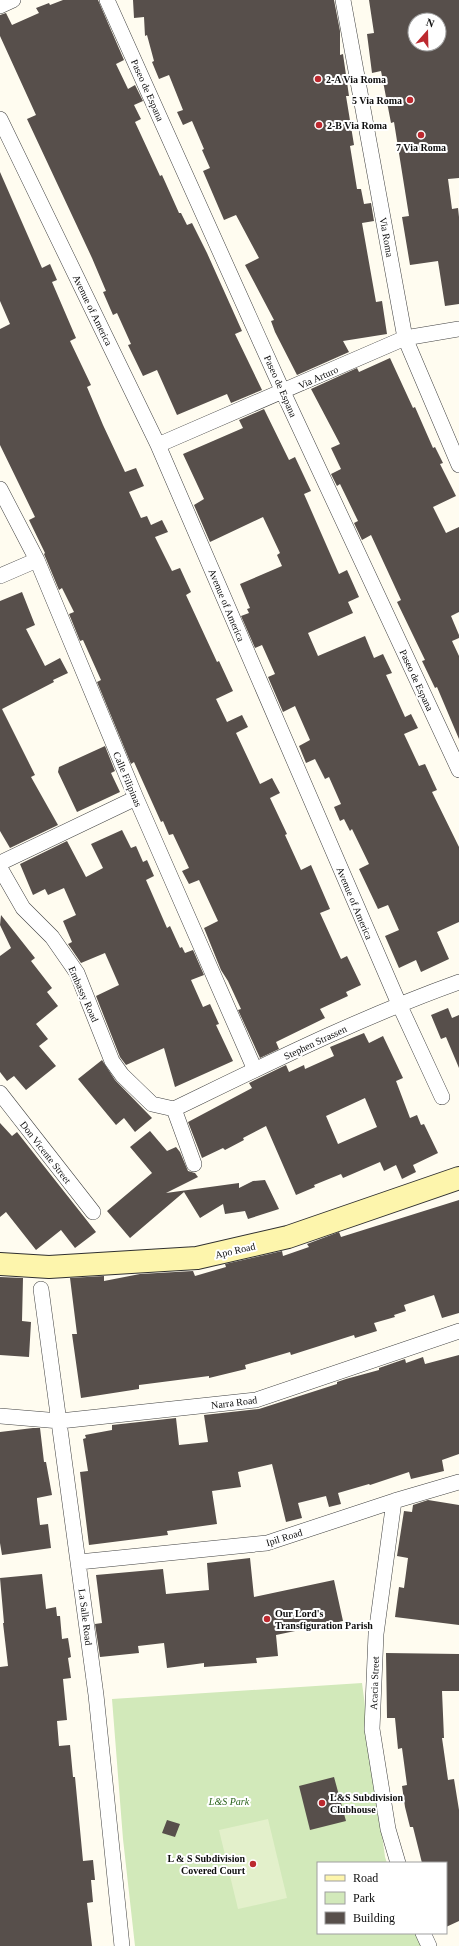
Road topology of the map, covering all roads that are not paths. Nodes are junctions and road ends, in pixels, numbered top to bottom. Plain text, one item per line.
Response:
1 (13, 0) edge
2 (107, 0) edge
3 (344, 0) edge
4 (0, 6) edge
5 (0, 119) edge
6 (459, 329) edge
7 (405, 338) junction
8 (283, 392) junction
9 (158, 445) junction
10 (459, 465) edge
11 (0, 488) edge
12 (37, 560) junction
13 (0, 576) edge
14 (459, 770) edge
15 (136, 798) junction
16 (0, 863) edge
17 (0, 868) edge
18 (459, 982) edge
19 (399, 1004) junction
20 (255, 1070) junction
21 (0, 1092) edge
22 (442, 1097) dead end
23 (174, 1109) junction
24 (194, 1164) dead end
25 (459, 1178) edge
26 (93, 1212) dead end
27 (0, 1264) edge
28 (41, 1289) dead end
29 (459, 1331) edge
30 (0, 1416) edge
31 (60, 1421) junction
32 (459, 1482) edge
33 (394, 1501) junction
34 (79, 1562) junction
35 (398, 1862) edge
36 (424, 1934) edge
37 (122, 1946) edge
38 (428, 1946) edge

1 - 4 street
2 - 8 street, Paseo de Espana
3 - 7 street, Via Roma
5 - 9 street, Avenue of America
6 - 7 street, Via Arturo
7 - 8 street, Via Arturo
7 - 10 street, Via Roma
8 - 9 street, Via Arturo
8 - 14 street, Paseo de Espana
9 - 19 street, Avenue of America
11 - 12 street, Calle Filipinas
12 - 13 street
12 - 15 street, Calle Filipinas
15 - 16 street
15 - 20 street, Calle Filipinas
17 - 23 street, Embassy Road
18 - 19 street, Stephen Strassen
19 - 20 street, Stephen Strassen
19 - 22 street, Avenue of America
20 - 23 street, Stephen Strassen
21 - 26 street, Don Vicente Street
23 - 24 street
25 - 27 street, Apo Road
28 - 31 street, La Salle Road
29 - 31 street, Narra Road
30 - 31 street, Narra Road
31 - 34 street, La Salle Road
32 - 33 street, Ipil Road
33 - 34 street, Ipil Road
33 - 35 street, Acacia Street
34 - 37 street, La Salle Road
36 - 38 street

